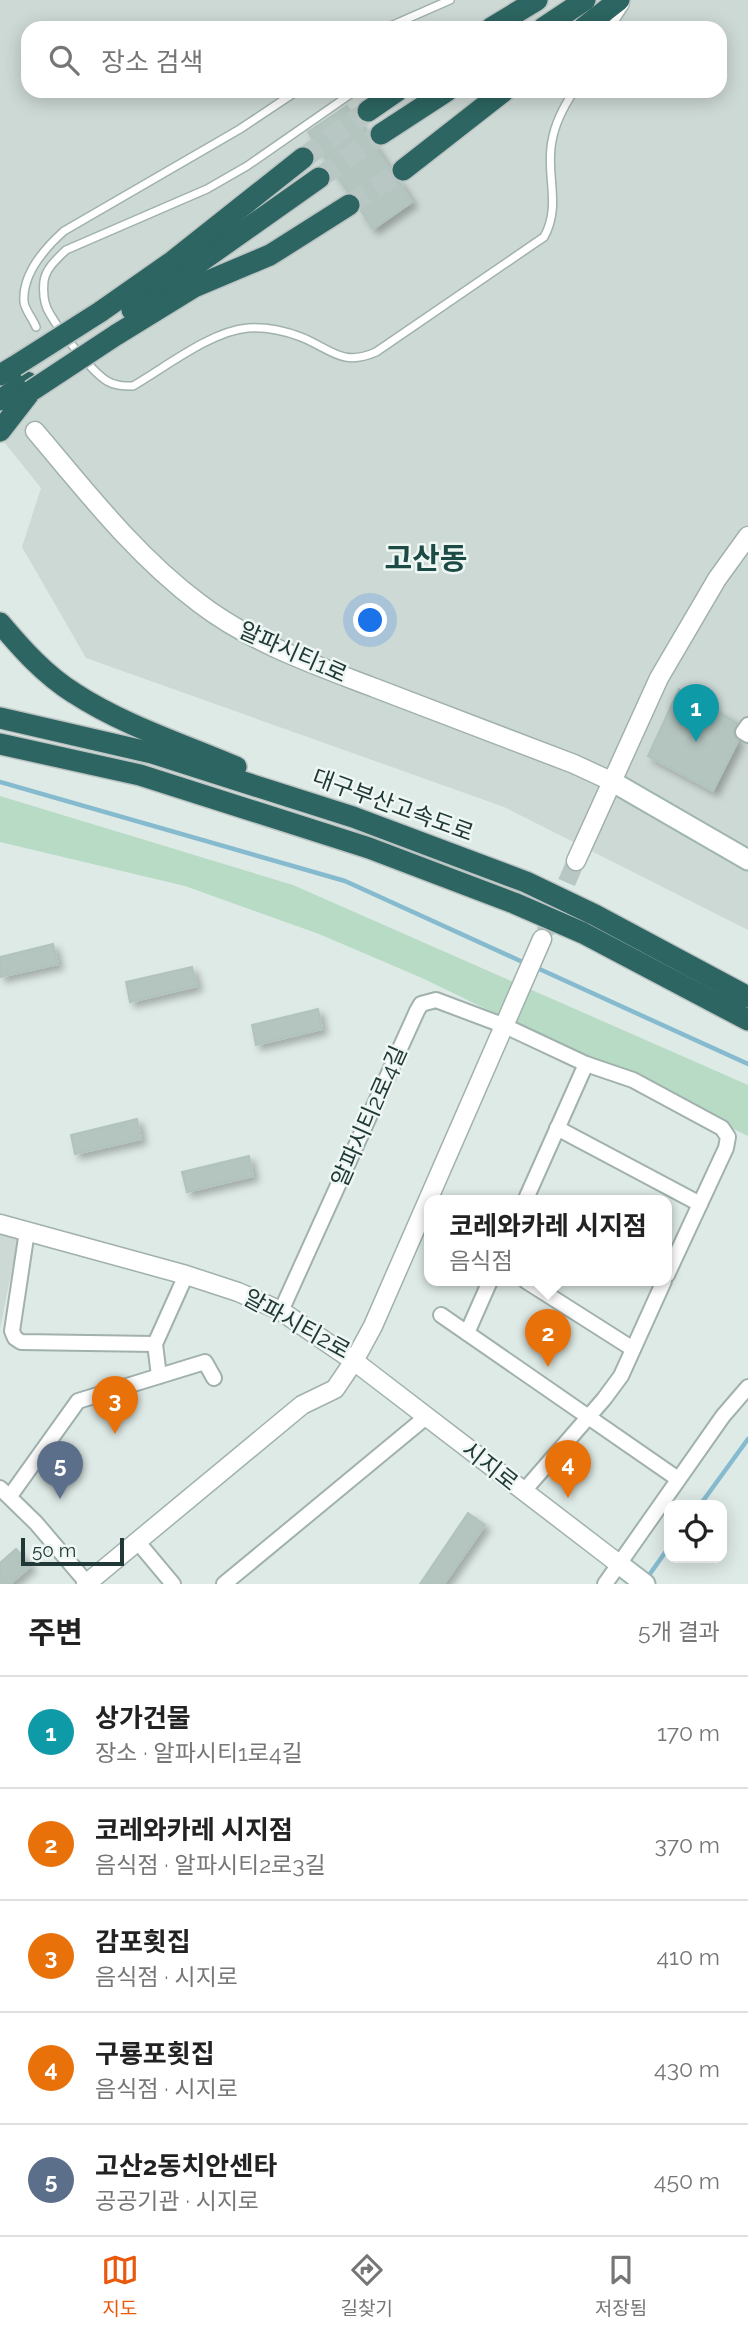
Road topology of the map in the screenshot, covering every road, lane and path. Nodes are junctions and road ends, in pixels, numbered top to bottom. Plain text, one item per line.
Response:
1 (450, 0) edge
2 (537, 0) edge
3 (585, 0) edge
4 (618, 0) edge
5 (629, 0) edge
6 (402, 21) edge
7 (502, 21) edge
8 (554, 21) edge
9 (592, 21) edge
10 (615, 21) edge
11 (286, 98) edge
12 (345, 98) edge
13 (387, 98) edge
14 (436, 98) edge
15 (495, 98) edge
16 (569, 98) edge
17 (368, 111) tunnel mouth
18 (381, 134) tunnel mouth
19 (303, 158) tunnel mouth
20 (403, 170) tunnel mouth
21 (319, 178) tunnel mouth
22 (349, 205) tunnel mouth
23 (109, 324) junction
24 (36, 327) dead end
25 (18, 377) edge
26 (0, 386) edge
27 (0, 400) edge
28 (35, 430) dead end
29 (0, 431) edge
30 (748, 536) edge
31 (0, 623) edge
32 (0, 718) edge
33 (748, 724) edge
34 (748, 735) edge
35 (0, 744) edge
36 (613, 782) junction
37 (353, 817) junction
38 (748, 860) edge
39 (576, 861) tunnel mouth
40 (542, 939) tunnel mouth
41 (748, 997) edge
42 (748, 1020) edge
43 (505, 1026) junction
44 (586, 1064) junction
45 (557, 1128) junction
46 (431, 1195) edge
47 (529, 1195) edge
48 (700, 1204) junction
49 (424, 1210) edge
50 (0, 1224) edge
51 (27, 1231) junction
52 (672, 1264) edge
53 (186, 1275) junction
54 (488, 1286) edge
55 (534, 1286) edge
56 (662, 1286) edge
57 (281, 1311) junction
58 (441, 1315) dead end
59 (467, 1333) junction
60 (155, 1344) junction
61 (633, 1349) junction
62 (354, 1361) junction
63 (159, 1376) junction
64 (214, 1378) dead end
65 (748, 1387) edge
66 (589, 1416) junction
67 (426, 1417) junction
68 (678, 1479) junction
69 (5, 1492) edge
70 (523, 1492) junction
71 (137, 1541) junction
72 (619, 1564) junction
73 (86, 1584) edge
74 (173, 1584) edge
75 (224, 1584) edge
76 (605, 1584) edge
77 (645, 1584) edge

1 - 6 lane
2 - 7 highway
3 - 8 highway
4 - 9 highway
5 - 10 lane
11 - 24 lane
12 - 16 lane
13 - 17 highway
14 - 18 highway
15 - 20 highway
19 - 23 highway
21 - 23 highway
22 - 23 highway
23 - 25 highway, bridge
25 - 26 highway
25 - 27 highway
25 - 29 highway
28 - 36 street, 알파시티1로
30 - 36 street
31 - 37 highway
32 - 37 highway, 대구부산고속도로
33 - 34 street
35 - 42 highway
36 - 38 main road, 알파시티1로
36 - 39 street
37 - 41 highway, 대구부산고속도로
40 - 43 street, 알파시티2로
43 - 44 street
43 - 46 street, 알파시티2로
43 - 57 street, 알파시티2로4길
44 - 45 street
44 - 48 street
45 - 47 street
45 - 48 street
48 - 52 street
49 - 62 street, 알파시티2로
50 - 51 street, 알파시티2로
51 - 53 street, 알파시티2로
51 - 60 street
53 - 57 street, 알파시티2로
53 - 60 street
54 - 59 street
55 - 61 street
56 - 61 street
57 - 62 street, 알파시티2로
58 - 59 street
59 - 66 street
60 - 63 street
61 - 66 street
62 - 67 street, 시지로
62 - 71 street
63 - 64 street
63 - 69 street
65 - 68 street
66 - 68 street
66 - 70 street
67 - 70 street, 시지로
67 - 75 street
68 - 72 street
69 - 73 street
70 - 72 street, 시지로
71 - 73 street
71 - 74 street
72 - 76 street
72 - 77 main road

